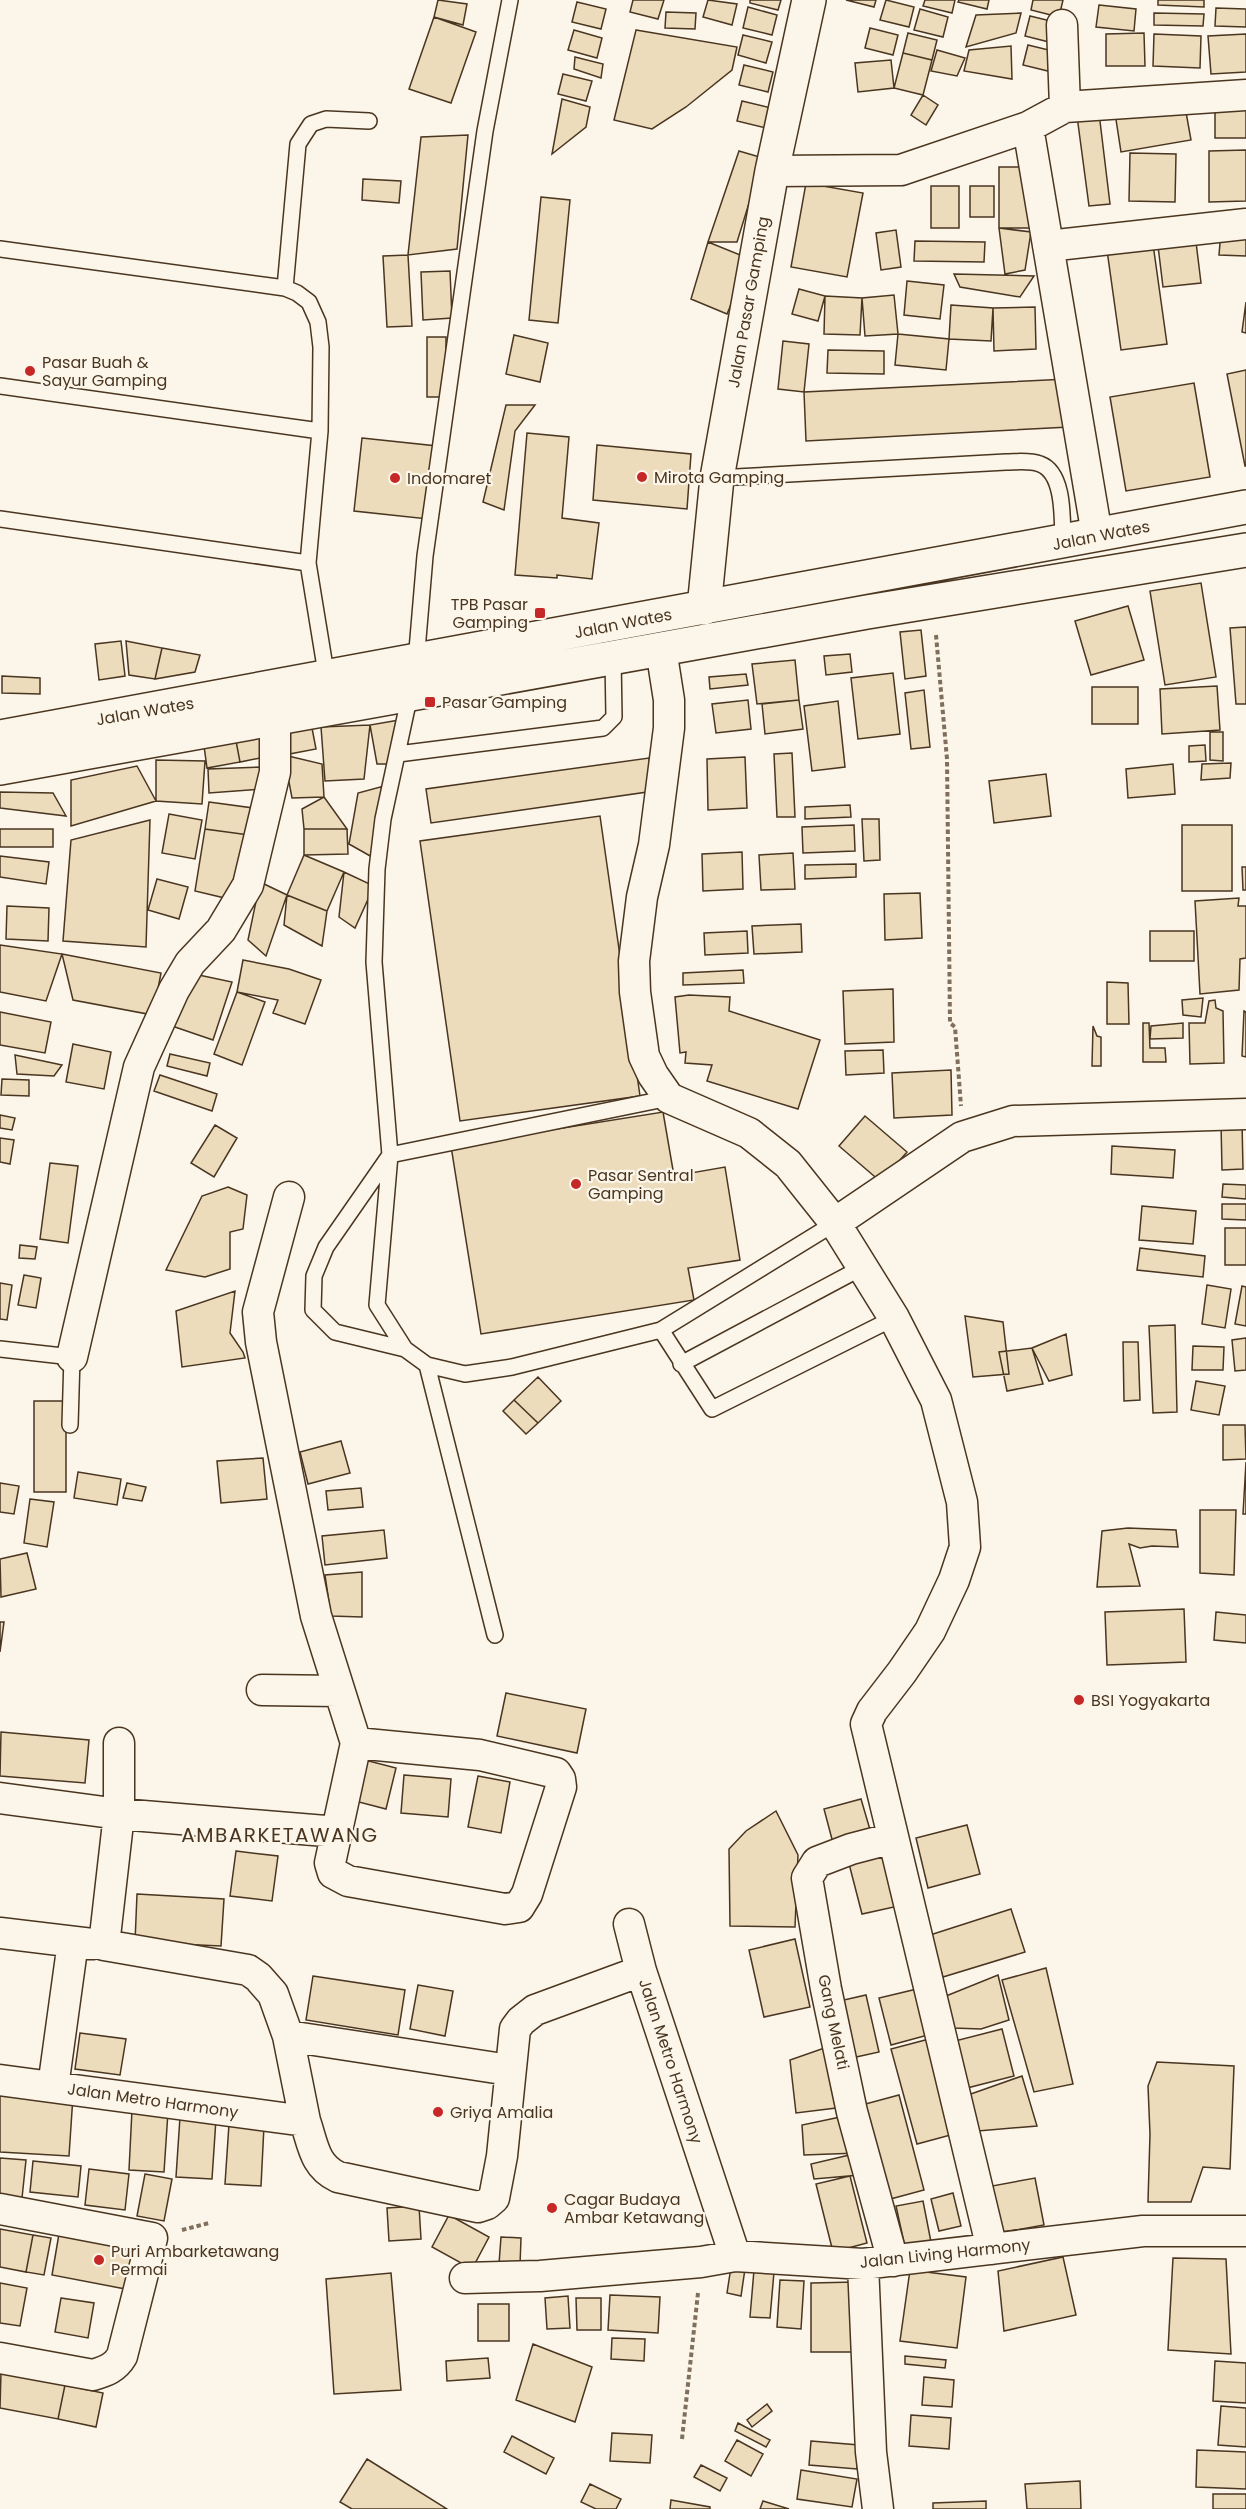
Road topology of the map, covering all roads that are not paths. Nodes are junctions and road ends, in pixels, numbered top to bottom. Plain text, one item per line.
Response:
1 (510, 0) edge
2 (809, 0) edge
3 (1062, 24) dead end
4 (1246, 95) edge
5 (1065, 107) junction
6 (369, 121) dead end
7 (1028, 127) junction
8 (772, 171) junction
9 (1246, 224) edge
10 (1048, 246) junction
11 (0, 249) edge
12 (285, 288) junction
13 (0, 386) edge
14 (320, 430) junction
15 (717, 478) junction
16 (1240, 508) edge
17 (0, 519) edge
18 (1097, 535) junction
19 (1064, 542) junction
20 (1246, 550) edge
21 (1195, 559) junction
22 (308, 563) junction
23 (1246, 574) edge
24 (704, 608) junction
25 (661, 649) junction
26 (613, 657) junction
27 (416, 662) junction
28 (327, 678) junction
29 (410, 694) junction
30 (275, 718) junction
31 (0, 737) edge
32 (398, 754) junction
33 (0, 768) edge
34 (669, 1098) junction
35 (1246, 1114) edge
36 (390, 1155) junction
37 (289, 1197) dead end
38 (835, 1223) junction
39 (863, 1267) junction
40 (894, 1318) junction
41 (661, 1330) junction
42 (0, 1349) edge
43 (405, 1349) junction
44 (72, 1357) junction
45 (681, 1364) junction
46 (427, 1365) junction
47 (70, 1425) dead end
48 (495, 1635) dead end
49 (262, 1690) dead end
50 (338, 1691) junction
51 (119, 1743) dead end
52 (356, 1743) junction
53 (0, 1798) edge
54 (118, 1814) junction
55 (338, 1832) junction
56 (893, 1838) junction
57 (629, 1924) dead end
58 (0, 1933) edge
59 (73, 1942) junction
60 (104, 1945) junction
61 (641, 1971) junction
62 (288, 2036) junction
63 (510, 2070) junction
64 (0, 2080) edge
65 (53, 2087) junction
66 (305, 2121) junction
67 (0, 2209) edge
68 (1246, 2231) edge
69 (992, 2249) junction
70 (735, 2256) junction
71 (893, 2261) junction
72 (863, 2264) junction
73 (465, 2278) dead end
74 (0, 2358) edge
75 (878, 2509) edge

1 - 27 lane
2 - 8 main road, Jalan Pasar Gamping
3 - 5 street
4 - 5 street
5 - 7 street
6 - 12 lane
7 - 8 street
7 - 10 street
8 - 15 main road, Jalan Pasar Gamping
9 - 10 street
10 - 18 street
11 - 12 lane
12 - 14 lane
13 - 14 lane
14 - 22 lane
15 - 19 lane
15 - 24 main road, Jalan Pasar Gamping
16 - 18 main road, Jalan Wates
17 - 22 lane
18 - 19 main road, Jalan Wates
19 - 24 main road, Jalan Wates
20 - 21 main road, Jalan Wates
21 - 23 main road
21 - 25 main road, Jalan Wates
22 - 28 lane
24 - 27 main road, Jalan Wates
25 - 26 main road, Jalan Wates
25 - 34 street
26 - 29 main road, Jalan Wates
26 - 32 lane
27 - 28 main road, Jalan Wates
28 - 31 main road, Jalan Wates
29 - 30 main road, Jalan Wates
29 - 32 lane
30 - 33 main road, Jalan Wates
30 - 44 street
32 - 36 lane
34 - 36 lane
34 - 38 street
35 - 38 street
36 - 43 lane
36 - 43 lane
37 - 50 street
38 - 39 street
38 - 41 lane
39 - 40 street
39 - 45 lane
40 - 45 lane
40 - 56 street
41 - 45 lane
41 - 46 lane
42 - 44 lane
43 - 46 lane
44 - 47 lane
46 - 48 lane
49 - 50 street
50 - 52 street
51 - 54 street
52 - 55 street
52 - 55 street
53 - 54 street
54 - 55 street
54 - 60 street
56 - 69 street
56 - 71 street, Gang Melati
57 - 61 street
58 - 59 street, Jalan Metro Harmony
59 - 60 street, Jalan Metro Harmony
59 - 65 street
60 - 62 street, Jalan Metro Harmony
61 - 63 street, Jalan Metro Harmony
61 - 70 street, Jalan Metro Harmony
62 - 63 street
62 - 66 street, Jalan Metro Harmony
63 - 66 street, Jalan Metro Harmony
64 - 65 street, Jalan Metro Harmony
65 - 66 street, Jalan Metro Harmony
67 - 74 street
68 - 69 street, Jalan Living Harmony
69 - 71 street, Jalan Living Harmony
70 - 72 street, Jalan Living Harmony
70 - 73 street, Jalan Living Harmony
71 - 72 street, Jalan Living Harmony
72 - 75 street

